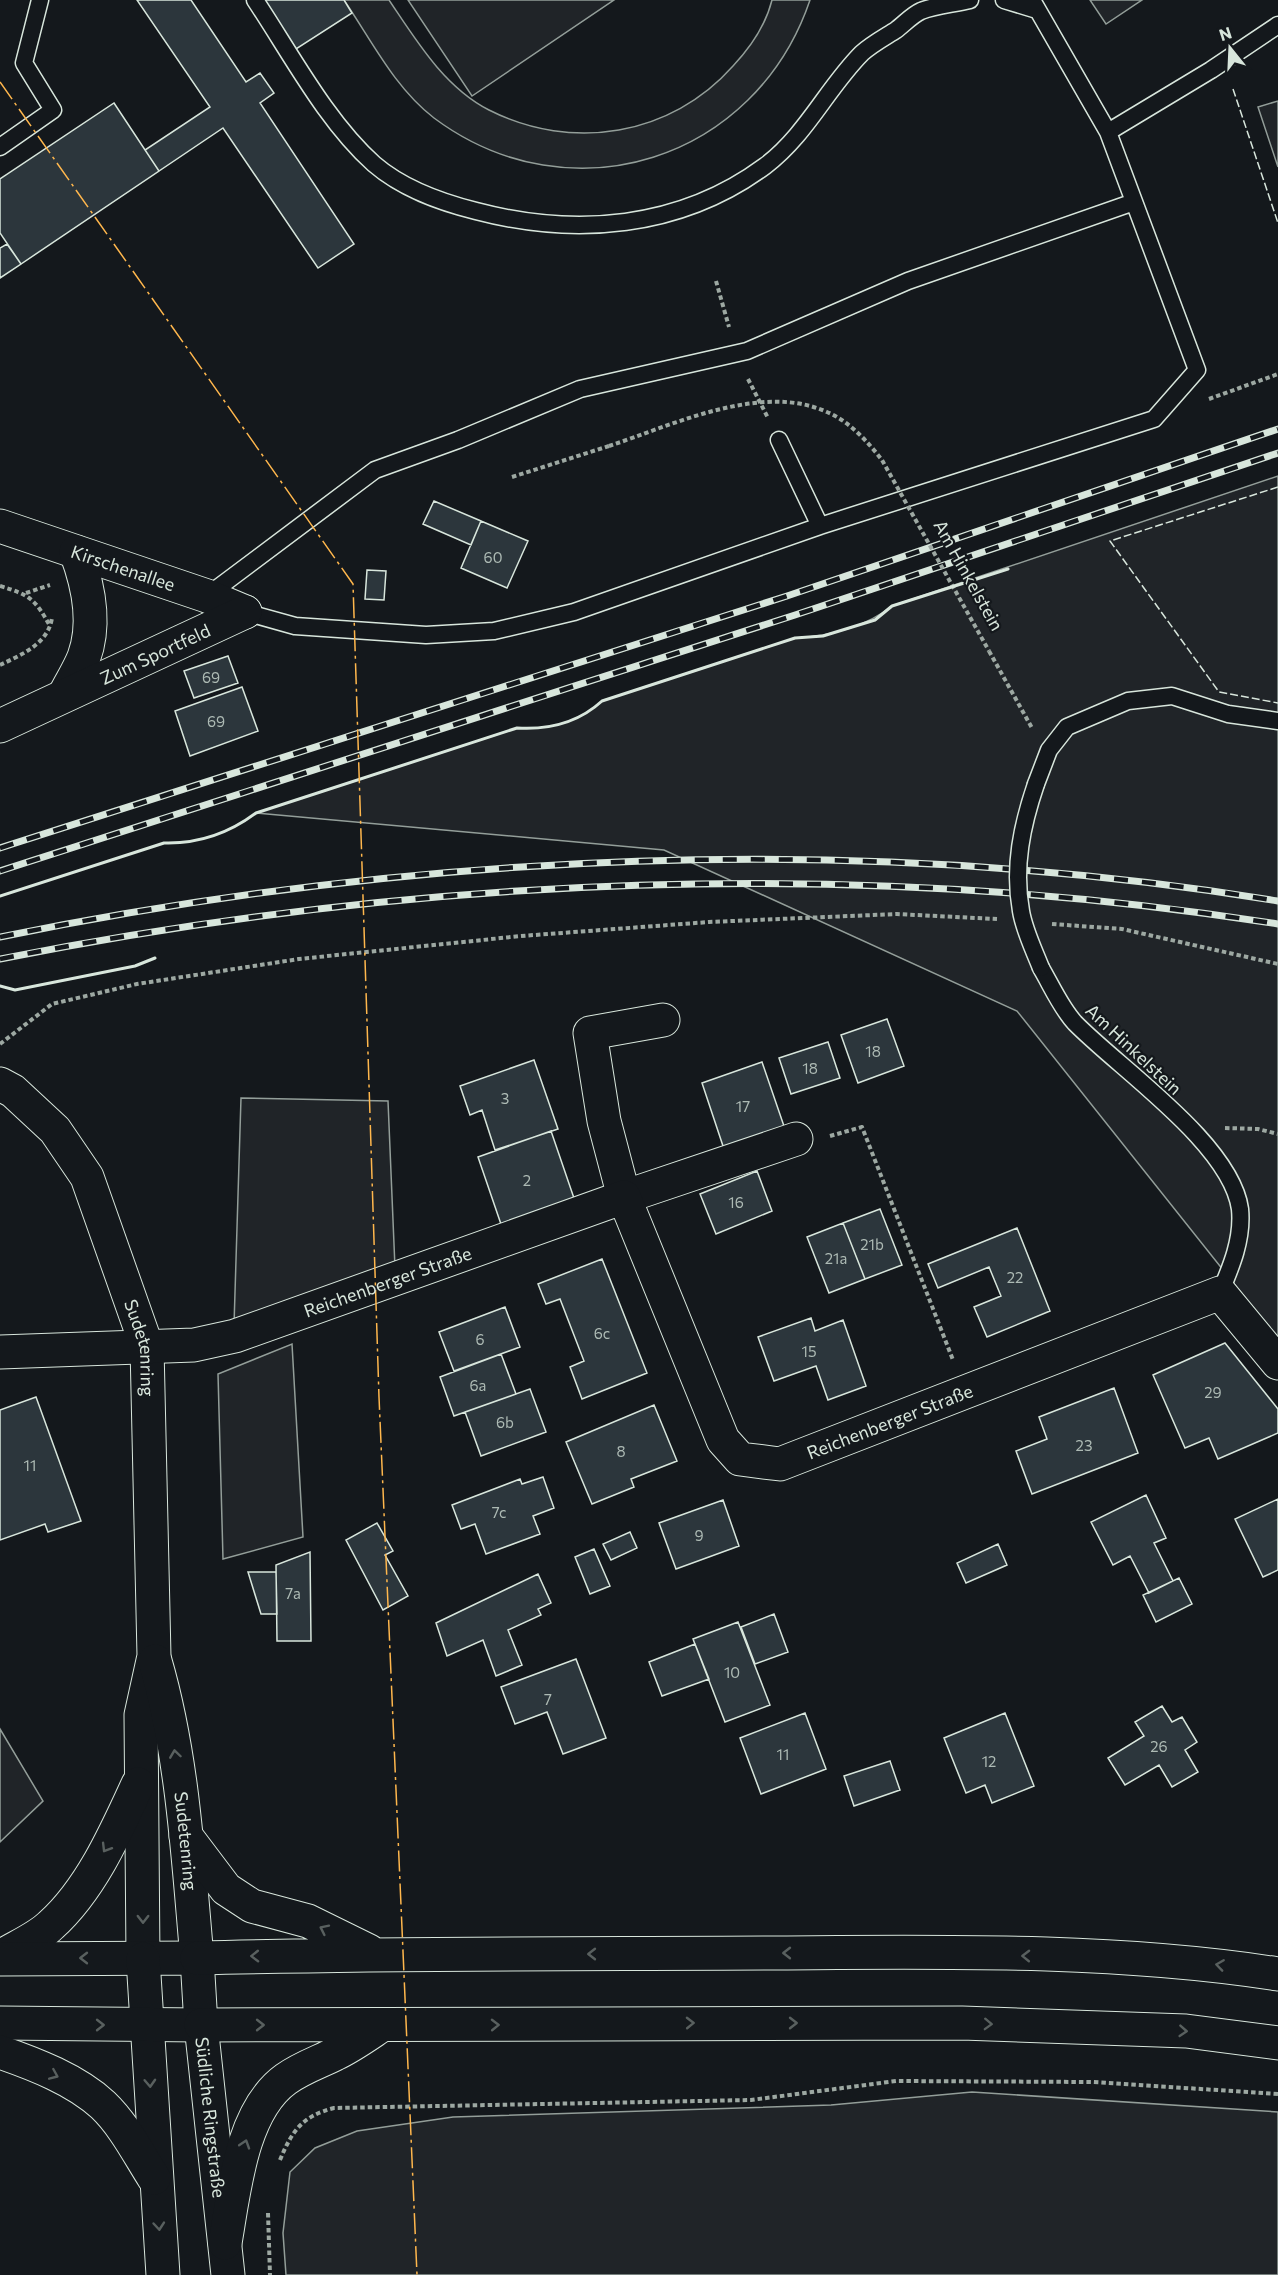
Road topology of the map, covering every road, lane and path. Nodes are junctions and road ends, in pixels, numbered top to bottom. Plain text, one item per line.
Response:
1 (40, 0) edge
2 (255, 0) edge
3 (970, 0) edge
4 (1004, 0) edge
5 (1034, 5) edge
6 (1278, 25) edge
7 (1108, 132) junction
8 (0, 147) edge
9 (1134, 202) junction
10 (716, 281) dead end
11 (735, 353) junction
12 (1278, 374) edge
13 (1154, 419) junction
14 (779, 440) joint
15 (512, 477) dead end
16 (0, 526) edge
17 (820, 526) junction
18 (69, 549) junction
19 (0, 586) edge
20 (25, 594) junction
21 (207, 596) junction
22 (245, 612) junction
23 (52, 616) dead end
24 (51, 627) junction
25 (0, 665) edge
26 (64, 694) junction
27 (1278, 721) edge
28 (0, 726) edge
29 (1049, 750) junction
30 (1004, 920) dead end
31 (1040, 923) dead end
32 (1278, 964) edge
33 (663, 1020) dead end
34 (0, 1044) edge
35 (0, 1084) edge
36 (1189, 1127) junction
37 (1278, 1134) edge
38 (796, 1139) joint
39 (624, 1197) junction
40 (1220, 1293) junction
41 (147, 1347) junction
42 (0, 1352) edge
43 (1278, 1363) edge
44 (965, 1392) junction
45 (154, 1656) junction
46 (141, 1777) junction
47 (186, 1836) junction
48 (376, 1954) junction
49 (0, 1958) edge
50 (197, 1958) junction
51 (143, 1959) junction
52 (1278, 1974) edge
53 (0, 2023) edge
54 (147, 2025) junction
55 (201, 2025) junction
56 (382, 2025) junction
57 (1278, 2043) edge
58 (0, 2052) edge
59 (1278, 2094) edge
60 (276, 2169) dead end
61 (155, 2180) junction
62 (268, 2201) dead end
63 (225, 2243) junction
64 (163, 2275) edge
65 (228, 2275) edge
66 (270, 2275) edge

1 - 8 lane
2 - 3 lane
4 - 5 lane
5 - 7 lane
6 - 7 lane
7 - 9 lane
9 - 11 lane
9 - 13 lane
10 - 11 path
11 - 14 path
11 - 21 lane
12 - 13 path
13 - 17 lane
14 - 17 lane
15 - 29 path, Am Hinkelstein, bridge
16 - 18 main road, Kirschenallee
17 - 22 lane
18 - 20 path
18 - 21 main road, Kirschenallee
18 - 26 main road, Zum Sportfeld
19 - 20 path
20 - 24 path
21 - 22 main road, Kirschenallee
22 - 26 main road, Zum Sportfeld
23 - 24 path
24 - 25 path
26 - 28 main road, Zum Sportfeld
27 - 29 lane
29 - 36 lane, Am Hinkelstein, bridge
30 - 34 path
31 - 32 path
33 - 39 main road, Reichenberger Straße
35 - 41 main road, Sudetenring
36 - 37 path
36 - 40 lane, Am Hinkelstein
38 - 39 main road, Reichenberger Straße
38 - 44 path
39 - 41 main road, Reichenberger Straße
39 - 44 main road, Reichenberger Straße
40 - 43 main road
40 - 44 main road, Reichenberger Straße
41 - 42 main road, Reichenberger Straße
41 - 45 main road, Sudetenring
45 - 46 main road, Sudetenring
47 -> 45 main road, Sudetenring
46 -> 49 main road
46 -> 51 main road, Sudetenring
48 -> 47 main road
47 - 50 main road, Sudetenring
48 -> 50 main road
52 -> 48 main road
51 -> 49 main road
50 - 51 main road
50 - 55 main road, Südliche Ringstraße
51 - 54 main road
53 -> 54 main road
54 - 55 main road
54 -> 61 main road
55 -> 56 main road
55 - 63 main road, Südliche Ringstraße
56 -> 57 main road
63 -> 56 main road
58 -> 61 main road
59 - 60 path
61 -> 64 main road
62 - 66 path
63 - 65 main road, Südliche Ringstraße

